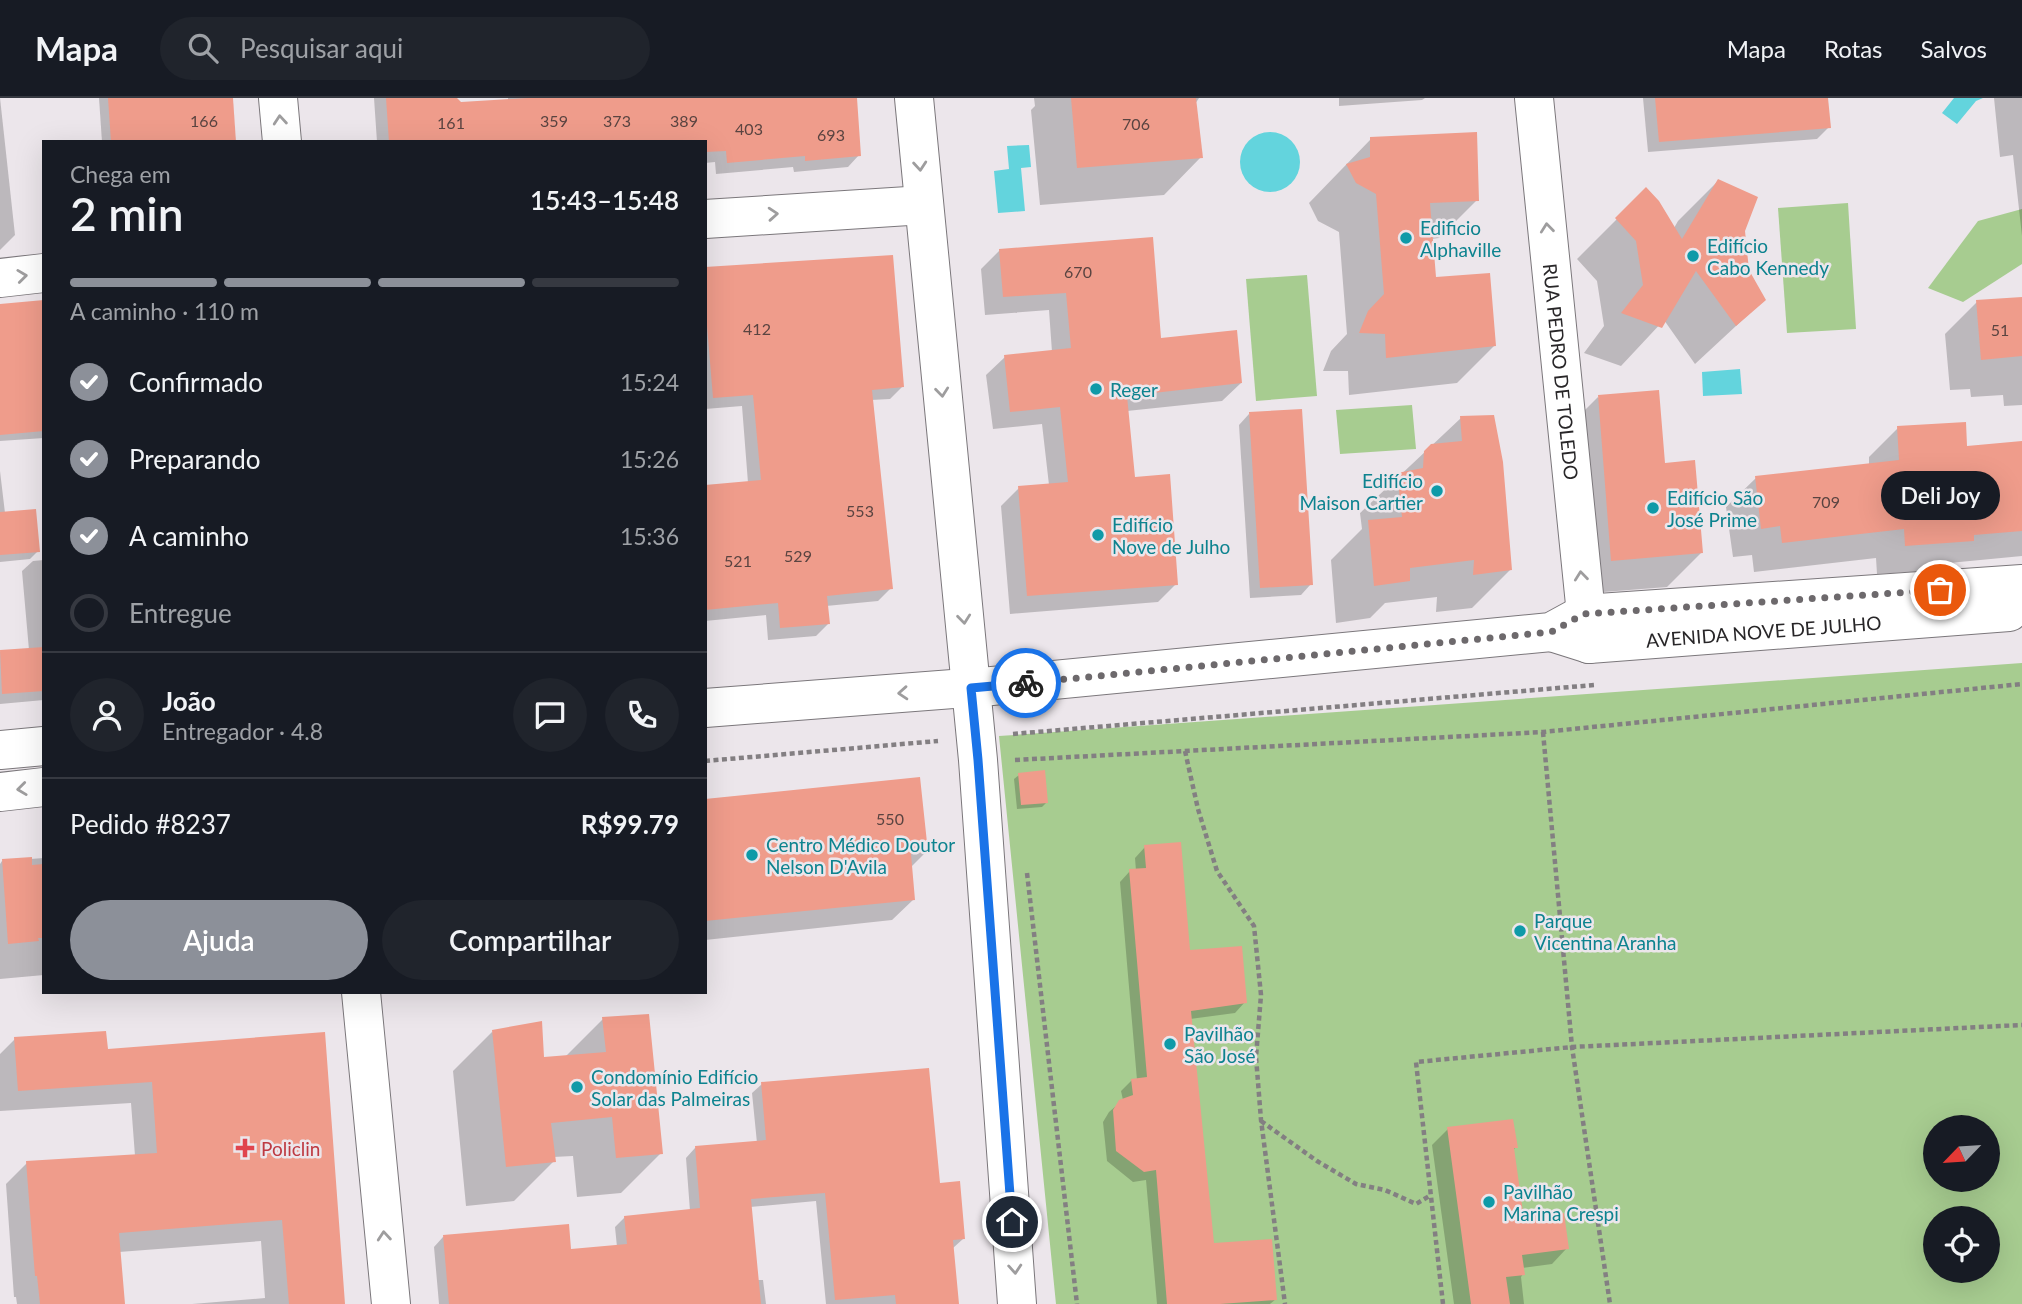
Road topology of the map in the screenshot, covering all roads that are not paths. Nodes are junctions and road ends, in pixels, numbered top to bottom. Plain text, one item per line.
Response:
1 (278, 98) edge
2 (914, 98) edge
3 (1534, 98) edge
4 (282, 140) edge
5 (924, 205) junction
6 (707, 219) edge
7 (42, 273) edge
8 (0, 278) edge
9 (2022, 584) edge
10 (2022, 611) edge
11 (1587, 629) junction
12 (971, 688) junction
13 (707, 708) edge
14 (42, 746) edge
15 (0, 750) edge
16 (42, 787) edge
17 (0, 792) edge
18 (361, 994) edge
19 (391, 1304) edge
20 (1017, 1304) edge

4 -> 1 main road
2 -> 5 main road
11 -> 3 main road, RUA PEDRO DE TOLEDO
6 -> 5 main road
5 -> 12 main road
8 -> 7 main road
9 - 11 main road, AVENIDA NOVE DE JULHO
10 - 11 main road, AVENIDA NOVE DE JULHO
11 - 12 main road, AVENIDA NOVE DE JULHO
12 -> 13 main road, AVENIDA NOVE DE JULHO
12 -> 20 main road
14 - 15 main road
16 -> 17 main road
19 -> 18 main road

